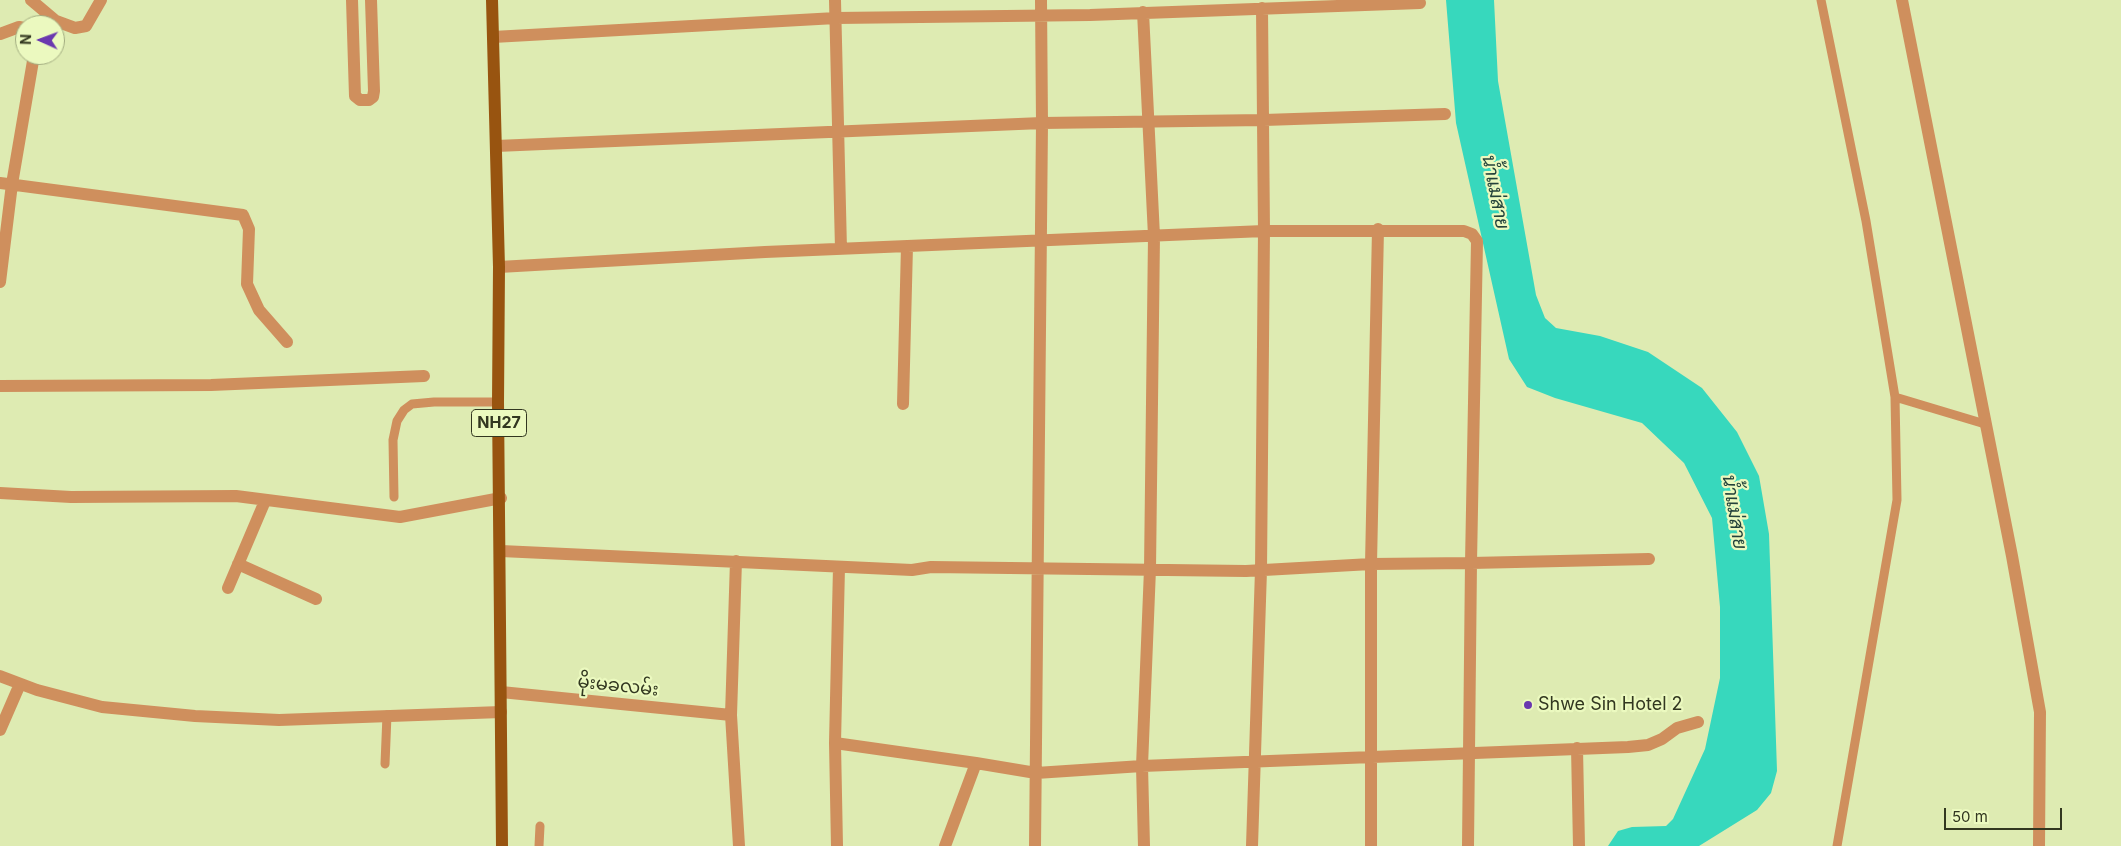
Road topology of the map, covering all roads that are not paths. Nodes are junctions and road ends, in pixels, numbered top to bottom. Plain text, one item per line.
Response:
1 (31, 0) edge
2 (101, 0) edge
3 (352, 0) edge
4 (371, 0) edge
5 (492, 0) edge
6 (836, 0) edge
7 (1041, 0) edge
8 (1821, 0) edge
9 (1902, 0) edge
10 (1420, 3) dead end
11 (1262, 4) edge
12 (1143, 12) junction
13 (1042, 14) junction
14 (836, 18) junction
15 (15, 28) edge
16 (65, 28) edge
17 (75, 28) junction
18 (0, 34) edge
19 (493, 36) junction
20 (32, 65) edge
21 (1445, 114) dead end
22 (1264, 120) junction
23 (1150, 122) junction
24 (1042, 124) junction
25 (838, 132) junction
26 (496, 146) junction
27 (6, 183) edge
28 (1378, 229) junction
29 (1264, 231) junction
30 (1154, 236) junction
31 (1040, 240) junction
32 (907, 246) junction
33 (840, 249) junction
34 (499, 267) junction
35 (0, 282) edge
36 (287, 342) dead end
37 (424, 376) dead end
38 (0, 386) edge
39 (1895, 397) junction
40 (498, 402) junction
41 (903, 404) dead end
42 (1986, 424) junction
43 (0, 493) edge
44 (394, 497) dead end
45 (501, 498) junction
46 (265, 501) junction
47 (501, 552) junction
48 (1649, 560) dead end
49 (736, 561) junction
50 (1471, 563) junction
51 (238, 564) junction
52 (1371, 564) junction
53 (839, 567) junction
54 (1038, 569) junction
55 (1150, 570) junction
56 (1261, 570) junction
57 (228, 588) dead end
58 (316, 599) dead end
59 (0, 676) edge
60 (20, 684) junction
61 (501, 692) junction
62 (501, 712) junction
63 (386, 715) junction
64 (731, 715) junction
65 (1698, 722) dead end
66 (0, 730) edge
67 (835, 743) junction
68 (1577, 748) junction
69 (1470, 753) junction
70 (1372, 758) junction
71 (976, 763) junction
72 (1253, 763) junction
73 (385, 764) dead end
74 (1142, 766) junction
75 (1036, 773) junction
76 (540, 826) dead end
77 (502, 846) edge
78 (539, 846) edge
79 (738, 846) edge
80 (837, 846) edge
81 (945, 846) edge
82 (1035, 846) edge
83 (1144, 846) edge
84 (1252, 846) edge
85 (1371, 846) edge
86 (1468, 846) edge
87 (1579, 846) edge
88 (1838, 846) edge
89 (2039, 846) edge

1 - 17 street
2 - 17 street
3 - 4 street
5 - 19 main road, NH27
6 - 14 street
7 - 13 street
8 - 39 lane
9 - 42 street
10 - 11 street
11 - 12 street
11 - 22 street
12 - 13 street
12 - 23 street
13 - 14 street
13 - 24 street
14 - 19 street
14 - 25 street
15 - 18 street
16 - 17 street
19 - 26 main road, NH27
20 - 27 street
21 - 22 street
22 - 23 street
22 - 29 street
23 - 24 street
23 - 30 street
24 - 25 street
24 - 31 street
25 - 26 street
25 - 33 street
26 - 34 main road, NH27
27 - 35 street
27 - 36 street
28 - 29 street
28 - 50 street
28 - 52 street
29 - 30 street
29 - 56 street
30 - 31 street
30 - 55 street
31 - 32 street
31 - 54 street
32 - 33 street
32 - 41 street
33 - 34 street
34 - 40 main road, NH27
37 - 38 street
39 - 42 lane
39 - 88 lane
40 - 44 lane
40 - 45 main road, NH27
42 - 89 street
43 - 46 street
45 - 46 street
45 - 47 main road, NH27
46 - 51 street
47 - 49 street
47 - 61 main road, NH27
48 - 50 street
49 - 53 street
49 - 64 street
50 - 52 street
50 - 69 street
51 - 57 street
51 - 58 street
52 - 56 street
52 - 70 street
53 - 54 street
53 - 67 street
54 - 55 street
54 - 75 street
55 - 56 street
55 - 74 street
56 - 72 street
59 - 60 street
60 - 63 street
60 - 66 street
61 - 62 main road, NH27
61 - 64 street, မိုးမခလမ်း
62 - 63 street
62 - 77 main road, NH27
63 - 73 lane
64 - 79 street
65 - 68 street
67 - 71 street
67 - 80 street
68 - 69 street
68 - 87 street
69 - 70 street
69 - 86 street
70 - 72 street
70 - 85 street
71 - 75 street
71 - 81 street
72 - 74 street
72 - 84 street
74 - 75 street
74 - 83 street
75 - 82 street
76 - 78 lane

